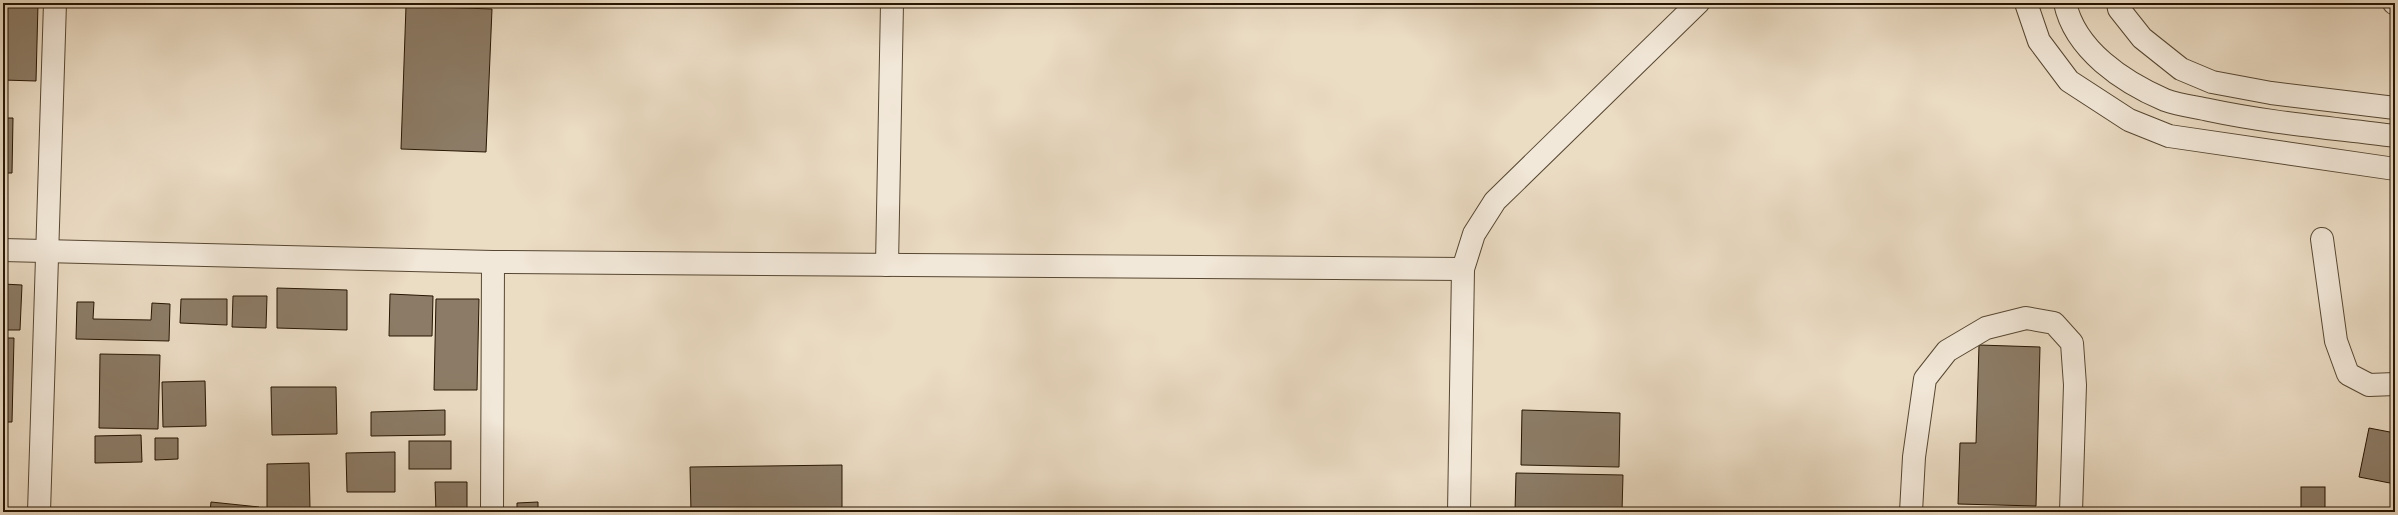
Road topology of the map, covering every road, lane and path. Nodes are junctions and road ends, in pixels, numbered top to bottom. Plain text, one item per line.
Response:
1 (55, 3) edge
2 (892, 3) edge
3 (1698, 3) edge
4 (2026, 3) edge
5 (2065, 3) edge
6 (2118, 3) edge
7 (2395, 108) edge
8 (2395, 136) edge
9 (2395, 169) edge
10 (2322, 239) dead end
11 (3, 250) edge
12 (46, 251) junction
13 (492, 262) junction
14 (887, 264) junction
15 (1463, 269) junction
16 (2395, 384) edge
17 (39, 512) edge
18 (492, 512) edge
19 (1459, 512) edge
20 (1911, 512) edge
21 (2071, 512) edge

1 - 12 street
2 - 14 street
3 - 15 street
4 - 9 street
5 - 8 street
6 - 7 street
10 - 16 street
11 - 12 street
12 - 13 street
12 - 17 street
13 - 14 street
13 - 18 street
14 - 15 street
15 - 19 street
20 - 21 street

